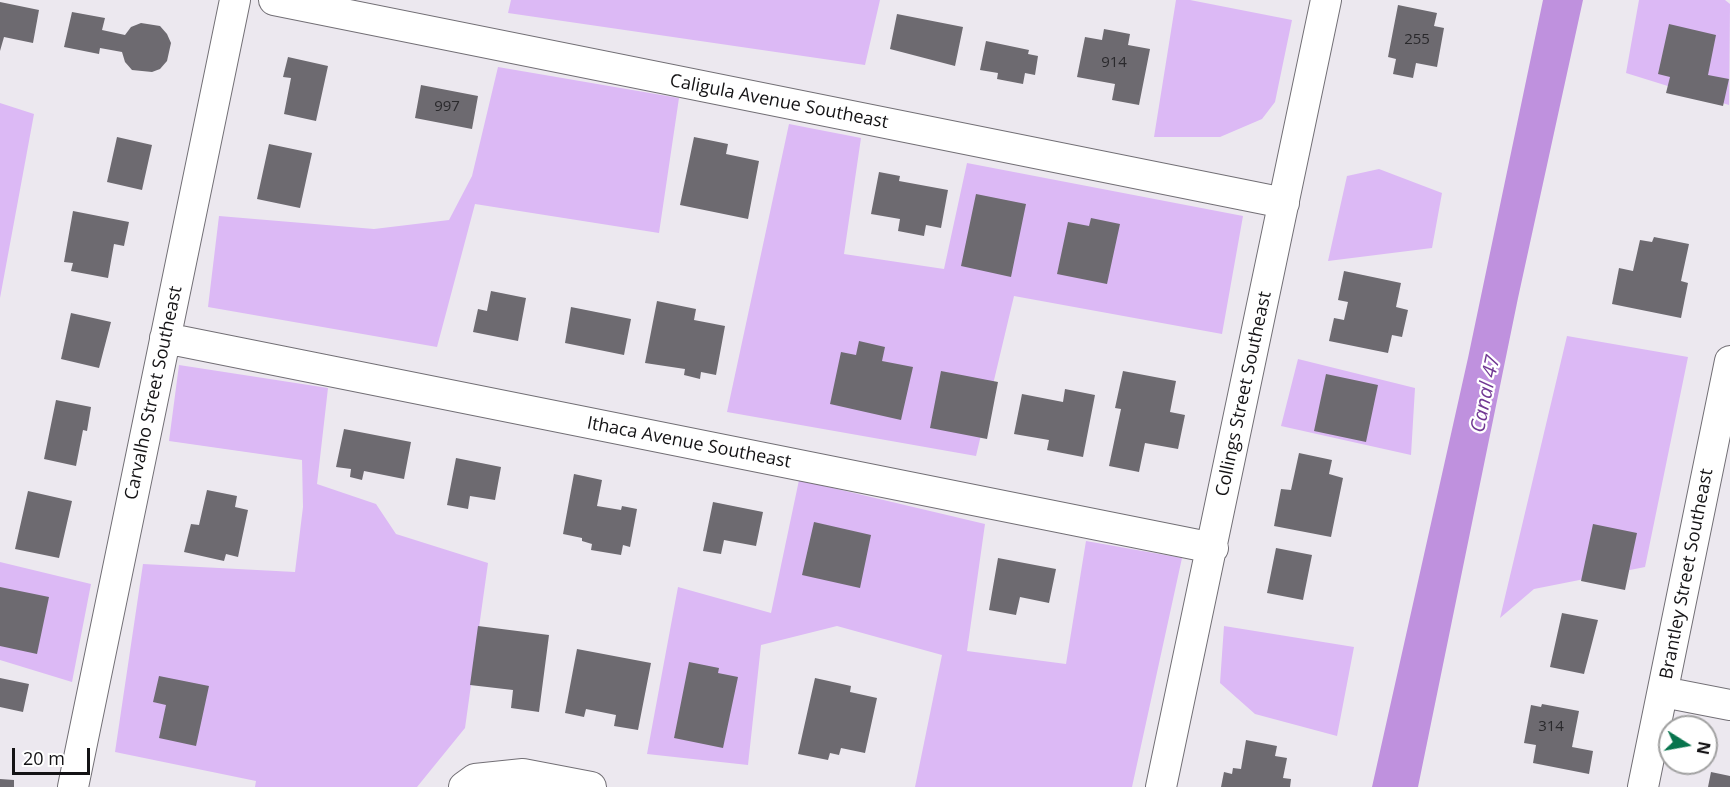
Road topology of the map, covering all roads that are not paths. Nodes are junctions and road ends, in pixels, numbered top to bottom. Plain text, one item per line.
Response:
1 (235, 0) edge
2 (274, 0) edge
3 (1326, 0) edge
4 (1284, 203) junction
5 (165, 338) junction
6 (1730, 361) edge
7 (1213, 548) junction
8 (1663, 692) junction
9 (1730, 705) edge
10 (73, 787) edge
11 (464, 787) edge
12 (591, 787) edge
13 (1161, 787) edge
14 (1643, 787) edge

1 - 5 street, Carvalho Street Southeast
2 - 4 street, Caligula Avenue Southeast
3 - 4 street, Collings Street Southeast
4 - 7 street, Collings Street Southeast
5 - 7 street, Ithaca Avenue Southeast
5 - 10 street, Carvalho Street Southeast
6 - 8 street, Brantley Street Southeast
7 - 13 street, Collings Street Southeast
8 - 9 street
8 - 14 street, Brantley Street Southeast
11 - 12 street

